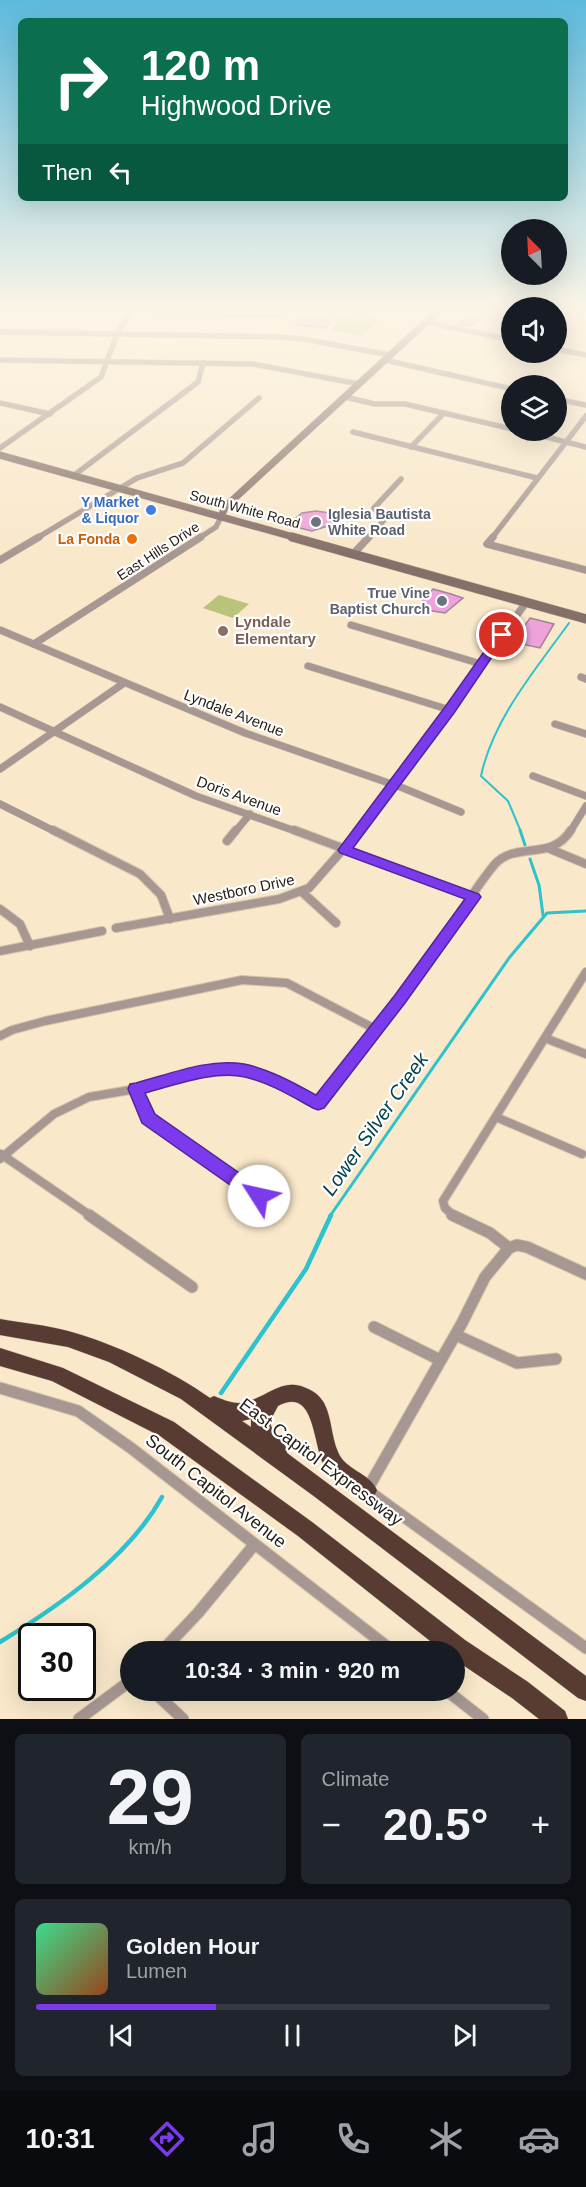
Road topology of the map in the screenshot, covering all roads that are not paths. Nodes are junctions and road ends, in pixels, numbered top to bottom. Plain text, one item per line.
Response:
1 (79, 393) edge
2 (183, 393) edge
3 (350, 393) edge
4 (259, 398) dead end
5 (345, 398) junction
6 (567, 401) edge
7 (0, 403) edge
8 (586, 405) edge
9 (444, 413) junction
10 (50, 414) junction
11 (586, 416) edge
12 (501, 426) edge
13 (353, 432) dead end
14 (567, 440) edge
15 (566, 441) joint
16 (411, 447) junction
17 (586, 447) edge
18 (0, 448) edge
19 (0, 455) edge
20 (73, 476) junction
21 (537, 478) junction
22 (401, 479) dead end
23 (121, 489) junction
24 (221, 517) junction
25 (354, 552) junction
26 (0, 560) edge
27 (586, 570) edge
28 (525, 603) junction
29 (586, 619) edge
30 (351, 625) dead end
31 (0, 630) edge
32 (34, 644) junction
33 (481, 664) junction
34 (308, 666) dead end
35 (124, 683) junction
36 (0, 707) edge
37 (450, 710) junction
38 (555, 724) dead end
39 (55, 732) junction
40 (586, 734) edge
41 (0, 769) edge
42 (533, 776) dead end
43 (393, 785) junction
44 (586, 796) edge
45 (0, 804) edge
46 (586, 806) edge
47 (461, 812) dead end
48 (250, 814) junction
49 (227, 841) dead end
50 (550, 849) junction
51 (345, 850) junction
52 (586, 864) edge
53 (302, 892) junction
54 (474, 897) junction
55 (0, 909) edge
56 (170, 919) junction
57 (336, 923) dead end
58 (116, 928) dead end
59 (102, 931) dead end
60 (30, 946) junction
61 (0, 951) edge
62 (586, 972) edge
63 (377, 1029) junction
64 (0, 1036) edge
65 (545, 1038) junction
66 (586, 1054) edge
67 (136, 1089) junction
68 (496, 1117) junction
69 (582, 1154) dead end
70 (1, 1156) edge
71 (259, 1196) dead end
72 (509, 1248) junction
73 (586, 1274) edge
74 (192, 1287) dead end
75 (374, 1326) dead end
76 (0, 1327) edge
77 (456, 1335) junction
78 (0, 1357) edge
79 (556, 1359) dead end
80 (440, 1360) junction
81 (0, 1388) edge
82 (188, 1393) junction
83 (275, 1396) junction
84 (322, 1490) junction
85 (367, 1490) junction
86 (254, 1545) junction
87 (171, 1641) edge
88 (380, 1641) edge
89 (586, 1648) edge
90 (120, 1689) edge
91 (586, 1690) edge
92 (164, 1701) edge
93 (460, 1701) edge
94 (80, 1719) edge
95 (183, 1719) edge
96 (483, 1719) edge
97 (557, 1719) edge

1 - 10 street
2 - 20 street
3 - 5 main road, East Hills Drive
4 - 23 street
5 - 9 street
5 - 24 main road, East Hills Drive
6 - 8 street
7 - 10 street
9 - 12 street
9 - 16 street
10 - 18 street
11 - 14 street
13 - 16 street
15 - 17 street
15 - 21 street
16 - 21 street
19 - 20 main road, South White Road
20 - 23 main road, South White Road
21 - 27 street
22 - 25 street
23 - 24 main road, South White Road
23 - 26 street
24 - 25 main road, South White Road
24 - 32 street, East Hills Drive
25 - 28 main road, South White Road
28 - 29 main road, South White Road
28 - 33 street, Westboro Drive
30 - 33 street
31 - 32 street, Lyndale Avenue
32 - 35 street, Lyndale Avenue
33 - 37 street, Westboro Drive
34 - 37 street
35 - 39 street
35 - 43 street, Lyndale Avenue
36 - 39 street, Doris Avenue
37 - 43 street, Westboro Drive
38 - 40 street
39 - 41 street
39 - 48 street, Doris Avenue
42 - 44 street
43 - 47 street, Lyndale Avenue
43 - 51 street, Westboro Drive
45 - 56 street
46 - 50 street
48 - 49 street
48 - 51 street, Doris Avenue
50 - 52 street
50 - 54 street
51 - 53 street, Westboro Drive
51 - 54 street, Doris Avenue
53 - 56 street, Westboro Drive
53 - 57 street
54 - 63 street
55 - 60 street
56 - 58 street, Westboro Drive
59 - 60 street
60 - 61 street
62 - 65 street
63 - 64 street
63 - 67 street
65 - 66 street
65 - 68 street
67 - 70 street
67 - 71 street
68 - 69 street
68 - 72 street
70 - 74 street
72 - 73 street
72 - 77 street
75 - 80 street
76 - 82 highway, East Capitol Expressway
77 - 79 street
77 - 80 street
78 - 97 highway
80 - 85 street
81 - 86 street, South Capitol Avenue
82 - 83 highway
82 - 84 highway, East Capitol Expressway
83 - 84 highway
83 - 85 highway
84 - 91 highway, East Capitol Expressway
85 - 89 street
86 - 87 street
86 - 88 street, South Capitol Avenue
90 - 94 street
92 - 95 street
93 - 96 street

